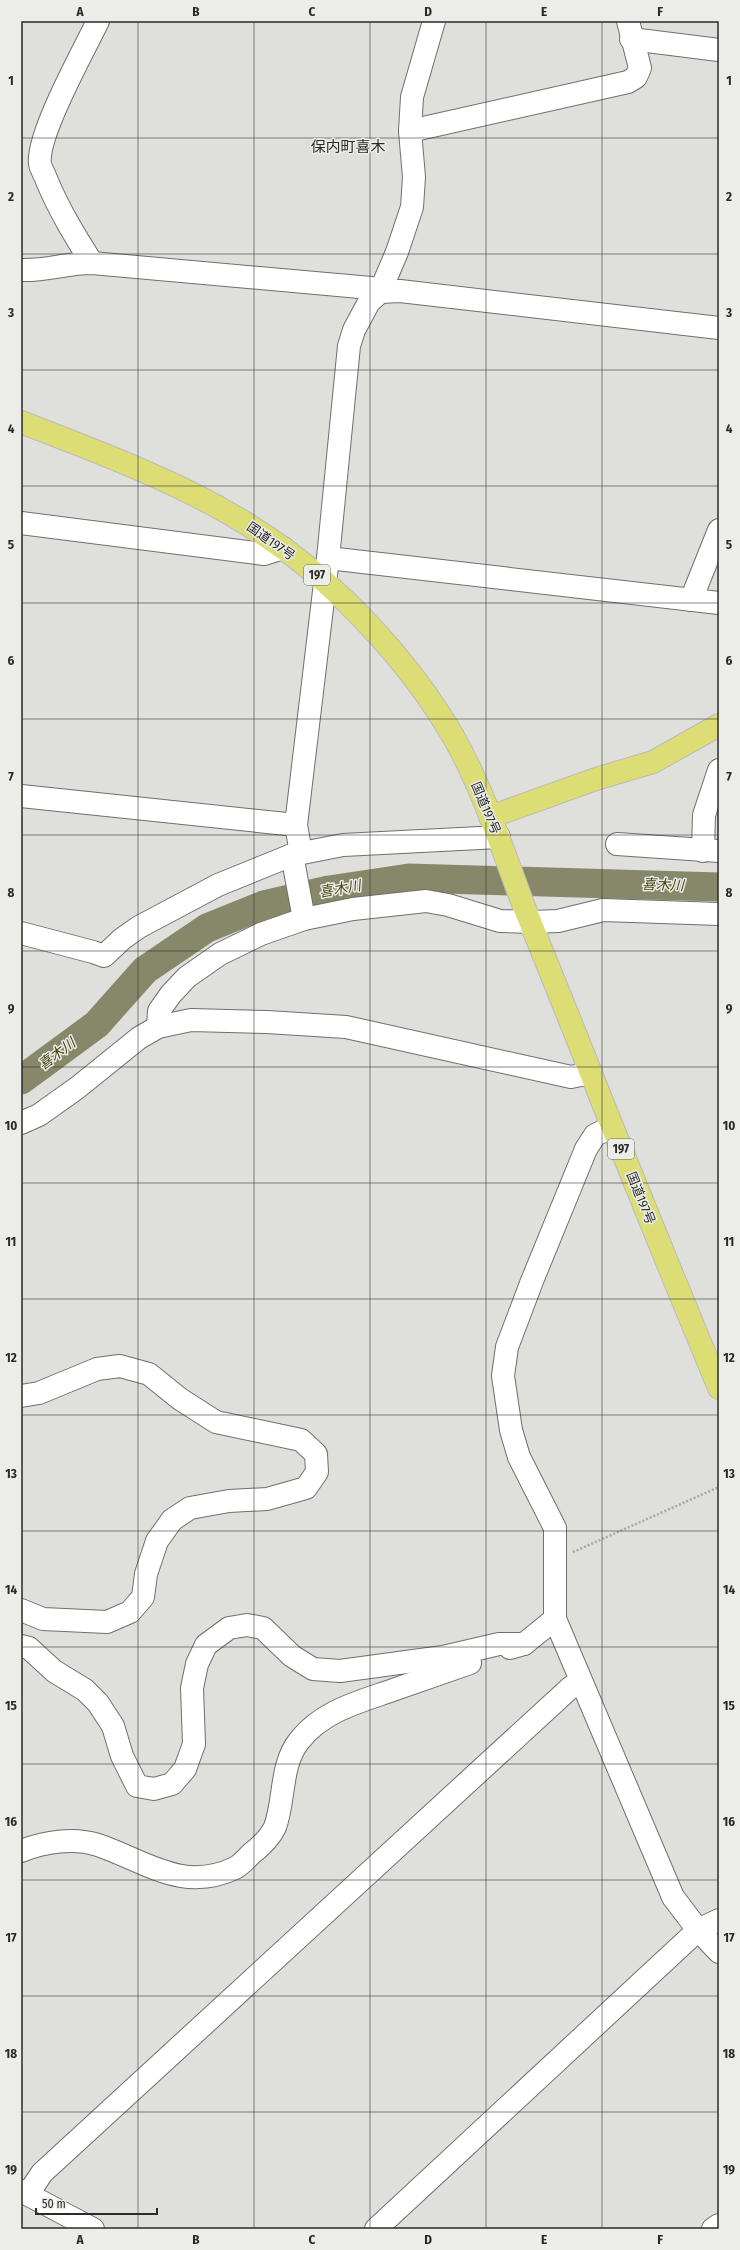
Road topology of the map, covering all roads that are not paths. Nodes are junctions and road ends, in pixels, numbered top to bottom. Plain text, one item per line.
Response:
1 (98, 21) edge
2 (434, 21) edge
3 (629, 30) edge
4 (719, 50) edge
5 (410, 131) junction
6 (92, 263) junction
7 (21, 270) edge
8 (380, 292) junction
9 (719, 328) edge
10 (21, 422) edge
11 (21, 523) edge
12 (719, 530) edge
13 (283, 548) junction
14 (328, 558) junction
15 (324, 581) junction
16 (691, 600) junction
17 (719, 603) edge
18 (719, 725) edge
19 (719, 770) edge
20 (21, 796) edge
21 (490, 817) junction
22 (296, 825) junction
23 (501, 843) junction
24 (617, 844) dead end
25 (711, 851) edge
26 (295, 857) junction
27 (303, 914) junction
28 (719, 914) edge
29 (528, 916) junction
30 (21, 933) edge
31 (158, 1027) junction
32 (591, 1073) junction
33 (21, 1124) edge
34 (612, 1127) junction
35 (719, 1388) edge
36 (21, 1396) edge
37 (21, 1610) edge
38 (555, 1619) junction
39 (524, 1644) junction
40 (21, 1646) edge
41 (580, 1682) junction
42 (21, 1851) edge
43 (719, 1920) edge
44 (698, 1930) junction
45 (719, 1952) edge
46 (24, 2193) edge
47 (719, 2225) edge
48 (81, 2226) edge
49 (376, 2229) edge
50 (713, 2229) edge

1 - 6 street
2 - 5 street
3 - 4 street
3 - 5 street
5 - 8 street
6 - 7 street
6 - 8 street
8 - 9 street
8 - 14 street
10 - 13 highway, 国道197号 / 197
11 - 13 street
12 - 16 street
13 - 15 highway, 国道197号 / 197
14 - 15 street
14 - 16 street
15 - 21 highway, 国道197号 / 197
15 - 22 street
16 - 17 street
18 - 21 highway
19 - 25 street
20 - 22 street
21 - 23 highway, 国道197号 / 197
22 - 26 street
23 - 26 street
23 - 29 highway, 国道197号 / 197
24 - 25 street
26 - 27 street
26 - 30 street
27 - 29 street
27 - 31 street
28 - 29 street
29 - 32 highway, 国道197号 / 197
31 - 32 street
31 - 33 street
32 - 34 highway, 国道197号 / 197
34 - 35 highway, 国道197号 / 197
34 - 38 street
36 - 37 street
38 - 39 street
38 - 41 street
39 - 40 street
39 - 42 street
41 - 44 street
41 - 46 street
43 - 44 street
44 - 45 street
44 - 49 street
46 - 48 street
47 - 50 street

